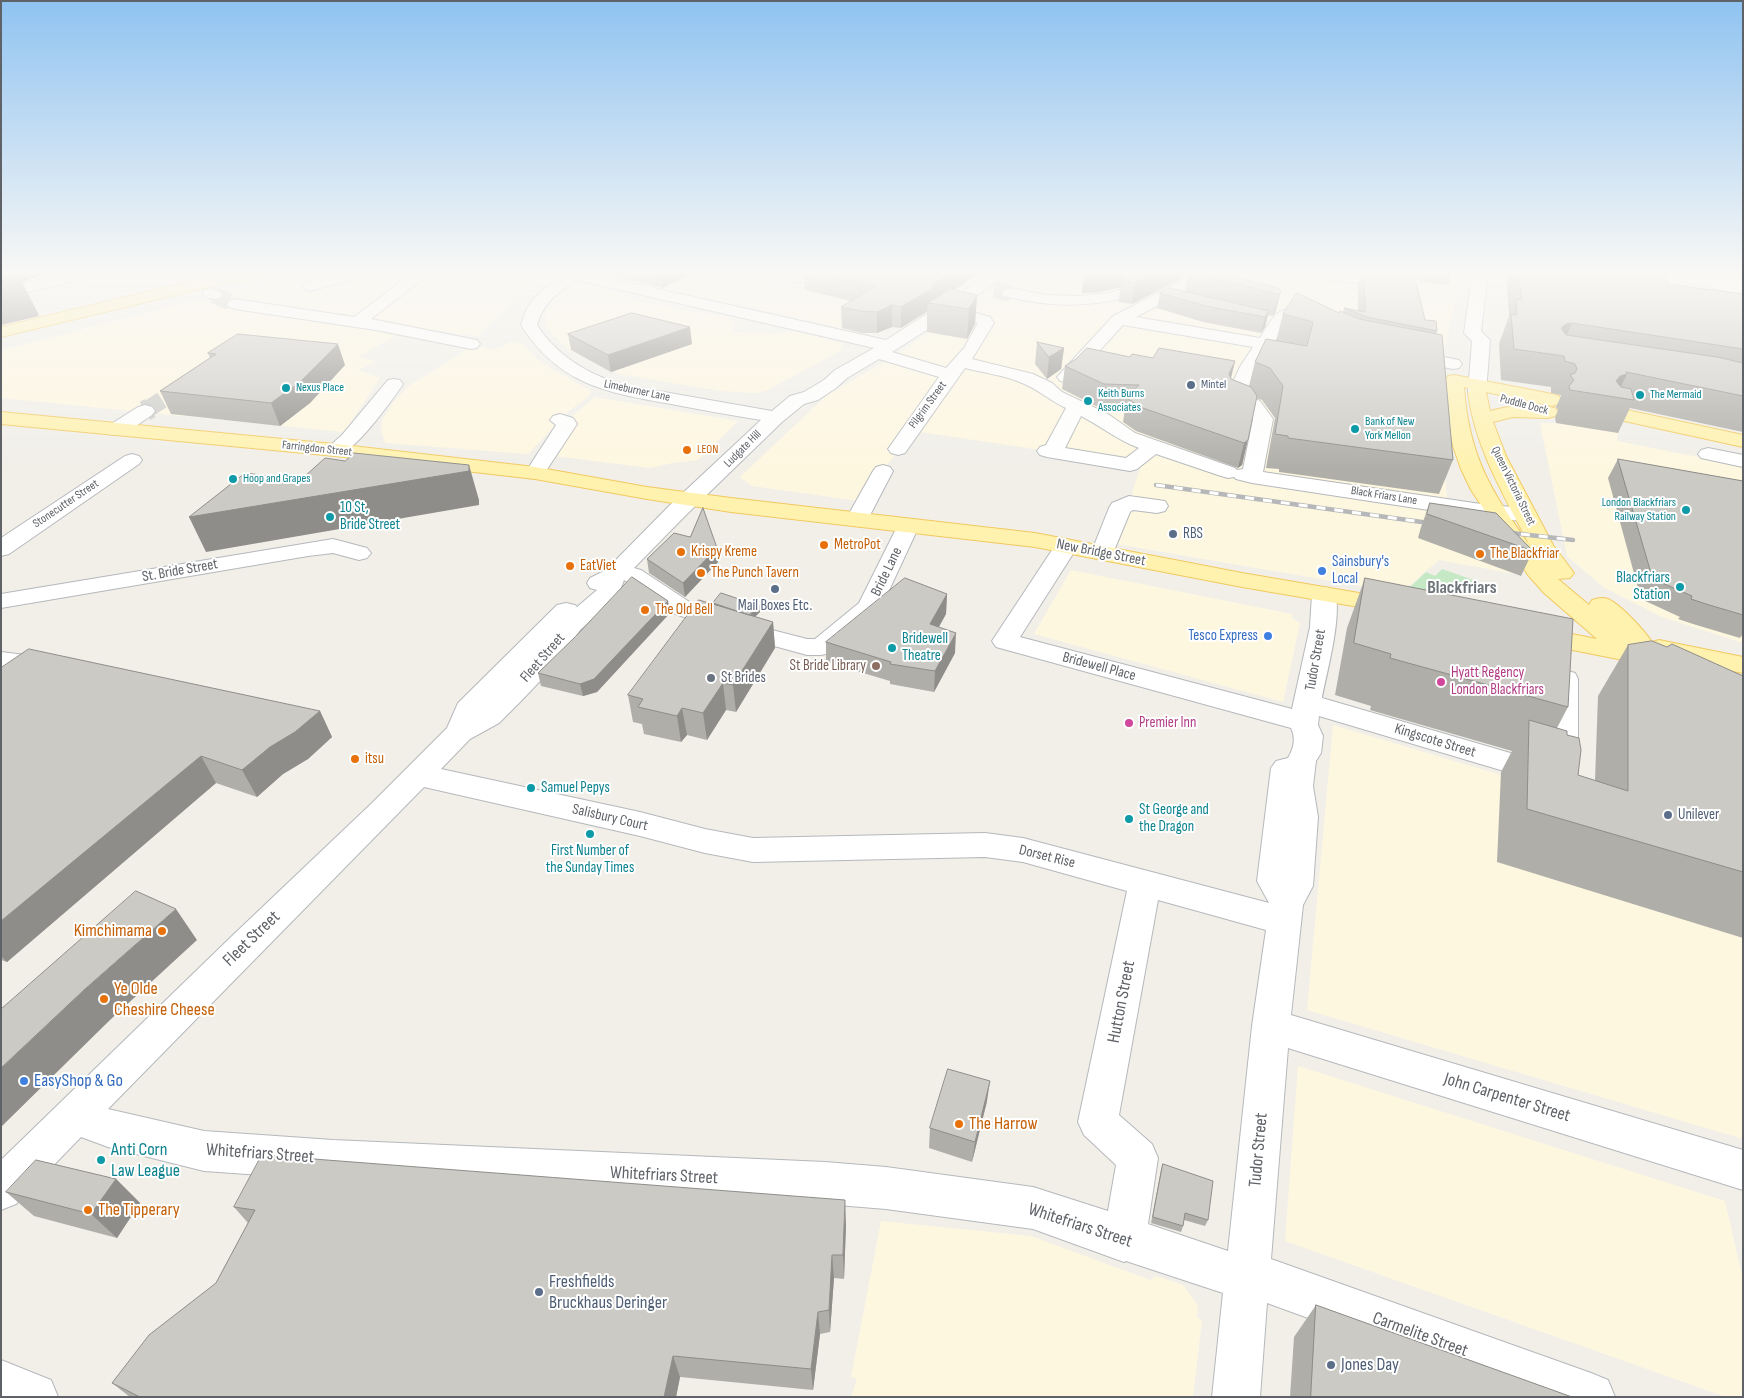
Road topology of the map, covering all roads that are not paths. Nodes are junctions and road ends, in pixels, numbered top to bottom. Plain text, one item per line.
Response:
1 (446, 339) edge
2 (539, 339) edge
3 (839, 339) edge
4 (900, 339) edge
5 (976, 339) edge
6 (1104, 339) edge
7 (1236, 339) edge
8 (1268, 339) edge
9 (1463, 339) edge
10 (471, 344) dead end
11 (1264, 344) junction
12 (883, 350) junction
13 (1392, 352) edge
14 (1458, 359) junction
15 (955, 368) junction
16 (394, 384) dead end
17 (1045, 387) junction
18 (1477, 388) junction
19 (1080, 408) junction
20 (145, 411) tunnel mouth
21 (776, 417) junction
22 (1, 418) edge
23 (1483, 419) junction
24 (560, 420) dead end
25 (115, 430) junction
26 (1743, 441) edge
27 (1152, 447) junction
28 (898, 449) dead end
29 (1743, 449) edge
30 (335, 450) junction
31 (1708, 454) dead end
32 (132, 460) dead end
33 (1743, 461) edge
34 (883, 471) dead end
35 (535, 473) junction
36 (1241, 475) junction
37 (690, 499) junction
38 (1157, 506) dead end
39 (1496, 512) junction
40 (1525, 514) junction
41 (857, 519) junction
42 (908, 526) junction
43 (1066, 546) junction
44 (1, 549) edge
45 (359, 553) dead end
46 (1104, 553) junction
47 (616, 573) junction
48 (1324, 594) junction
49 (1, 601) edge
50 (1415, 609) edge
51 (1543, 637) junction
52 (1632, 648) junction
53 (1, 660) edge
54 (1736, 663) edge
55 (56, 666) edge
56 (1715, 685) edge
57 (1305, 716) junction
58 (419, 775) junction
59 (803, 850) joint
60 (1145, 883) junction
61 (1284, 912) junction
62 (1270, 1026) junction
63 (74, 1115) junction
64 (1743, 1170) edge
65 (1, 1188) edge
66 (1124, 1240) junction
67 (1247, 1279) junction
68 (1236, 1397) edge
69 (1592, 1397) edge

1 - 10 street
2 - 21 street, Limeburner Lane
3 - 12 street, Black Friars Lane
4 - 12 street, Ludgate Hill
5 - 15 street, Pilgrim Street
6 - 17 street
7 - 11 street
8 - 11 street
9 - 14 street, Queen Victoria Street
11 - 36 street
12 - 15 street, Black Friars Lane
12 - 21 street, Ludgate Hill
13 - 14 street
14 - 18 main road, Puddle Dock
14 - 18 street, Queen Victoria Street
14 - 39 main road, Queen Victoria Street
15 - 17 street, Black Friars Lane
15 - 28 street, Pilgrim Street
16 - 30 street
17 - 19 street, Black Friars Lane
18 - 23 main road, Queen Victoria Street
18 - 23 main road, Puddle Dock
19 - 27 street, Black Friars Lane
19 - 27 street
20 - 25 street
21 - 37 street, Ludgate Hill
22 - 25 main road, Farringdon Street
23 - 40 main road, Queen Victoria Street
24 - 35 street
25 - 30 main road, Farringdon Street
26 - 29 main road
27 - 36 street, Black Friars Lane
30 - 35 main road, Farringdon Street
31 - 33 street
32 - 44 street, Stonecutter Street
34 - 41 street
35 - 37 main road, Farringdon Street
36 - 39 street, Black Friars Lane
37 - 41 main road, New Bridge Street
37 - 47 street, Fleet Street
38 - 46 street
39 - 40 street, Black Friars Lane
39 - 52 main road, Queen Victoria Street
40 - 52 main road, Queen Victoria Street
41 - 42 main road, New Bridge Street
42 - 43 main road, New Bridge Street
42 - 47 street, Bride Lane
43 - 46 main road, New Bridge Street
43 - 57 street, Bridewell Place
45 - 49 street, St. Bride Street
46 - 48 main road, New Bridge Street
47 - 58 street, Fleet Street
48 - 50 main road, New Bridge Street
48 - 57 street, Tudor Street
51 - 52 main road
51 - 52 main road
51 - 57 street, Kingscote Street
52 - 54 main road
52 - 56 main road
53 - 55 street
57 - 61 street, Tudor Street
58 - 59 street, Salisbury Court
58 - 63 street, Fleet Street
59 - 60 street, Dorset Rise
60 - 61 street, Dorset Rise
60 - 66 street, Hutton Street
61 - 62 street, Tudor Street
62 - 64 street, John Carpenter Street
62 - 67 street, Tudor Street
63 - 65 street, Fleet Street
63 - 66 street, Whitefriars Street
66 - 67 street, Whitefriars Street
67 - 68 street, Tudor Street
67 - 69 street, Carmelite Street

